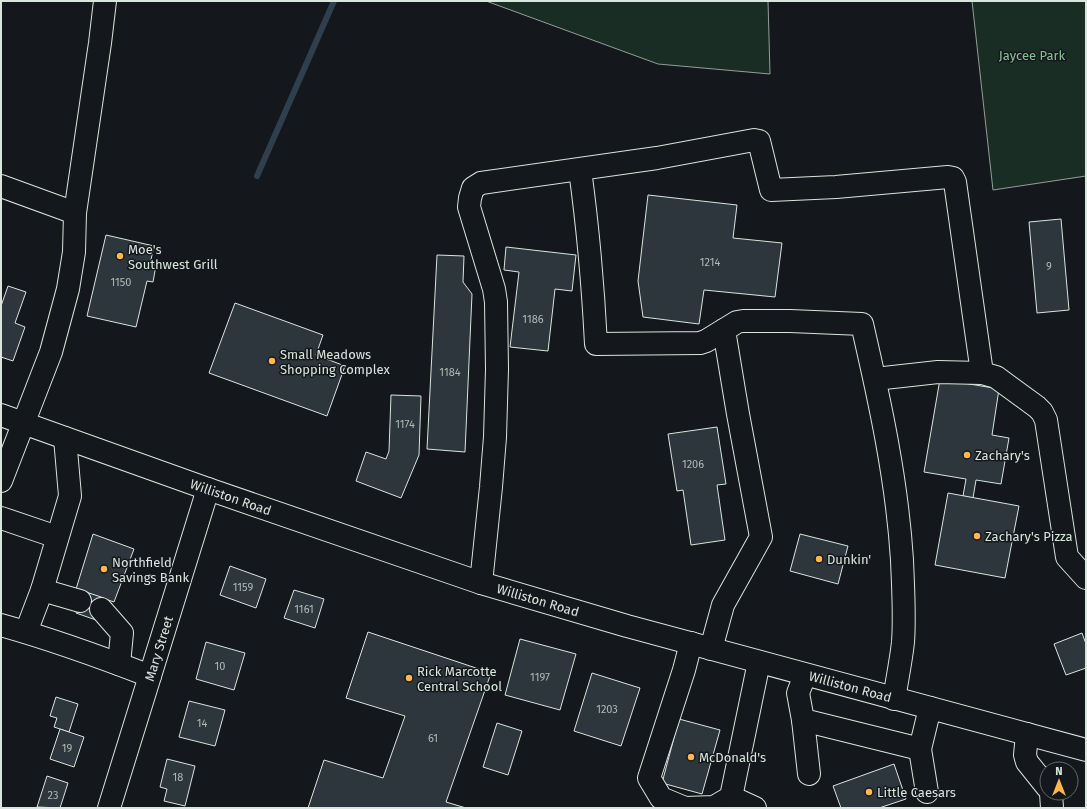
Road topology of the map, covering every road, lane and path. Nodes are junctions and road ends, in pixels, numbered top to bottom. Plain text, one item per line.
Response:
1 (105, 1) edge
2 (580, 170) junction
3 (1, 186) edge
4 (75, 213) junction
5 (724, 330) junction
6 (982, 374) junction
7 (875, 379) junction
8 (1, 414) edge
9 (23, 422) junction
10 (65, 438) junction
11 (1, 481) edge
12 (208, 490) junction
13 (1, 518) edge
14 (57, 536) junction
15 (1086, 578) edge
16 (481, 583) junction
17 (42, 590) junction
18 (80, 601) dead end
19 (101, 609) dead end
20 (1, 625) edge
21 (26, 632) junction
22 (701, 646) junction
23 (760, 662) junction
24 (119, 664) junction
25 (805, 675) junction
26 (150, 676) junction
27 (894, 699) junction
28 (930, 708) junction
29 (803, 720) junction
30 (1027, 734) junction
31 (920, 749) junction
32 (1086, 750) edge
33 (809, 774) dead end
34 (1039, 777) edge
35 (928, 792) dead end
36 (730, 797) junction
37 (109, 808) edge
38 (755, 808) edge

1 - 4 main road
2 - 5 main road
2 - 6 main road
2 - 16 main road
3 - 4 main road
4 - 9 main road
5 - 7 main road
5 - 22 main road
6 - 7 main road
6 - 15 main road
7 - 27 main road
8 - 9 main road, Williston Road
9 - 10 main road, Williston Road
9 - 11 main road
10 - 12 main road, Williston Road
10 - 14 main road
12 - 16 main road, Williston Road
12 - 26 main road, Mary Street
13 - 14 main road
14 - 17 main road
16 - 22 main road, Williston Road
17 - 18 main road
17 - 21 main road
19 - 24 main road
20 - 21 main road
21 - 24 main road
22 - 23 main road, Williston Road
22 - 36 main road
23 - 25 main road, Williston Road
23 - 36 main road
24 - 26 main road
25 - 27 main road, Williston Road
25 - 29 main road
26 - 37 main road, Mary Street
27 - 28 main road, Williston Road
28 - 30 main road, Williston Road
28 - 31 main road
29 - 31 main road
29 - 33 main road
30 - 32 main road, Williston Road
30 - 34 main road
31 - 35 main road
36 - 38 main road

